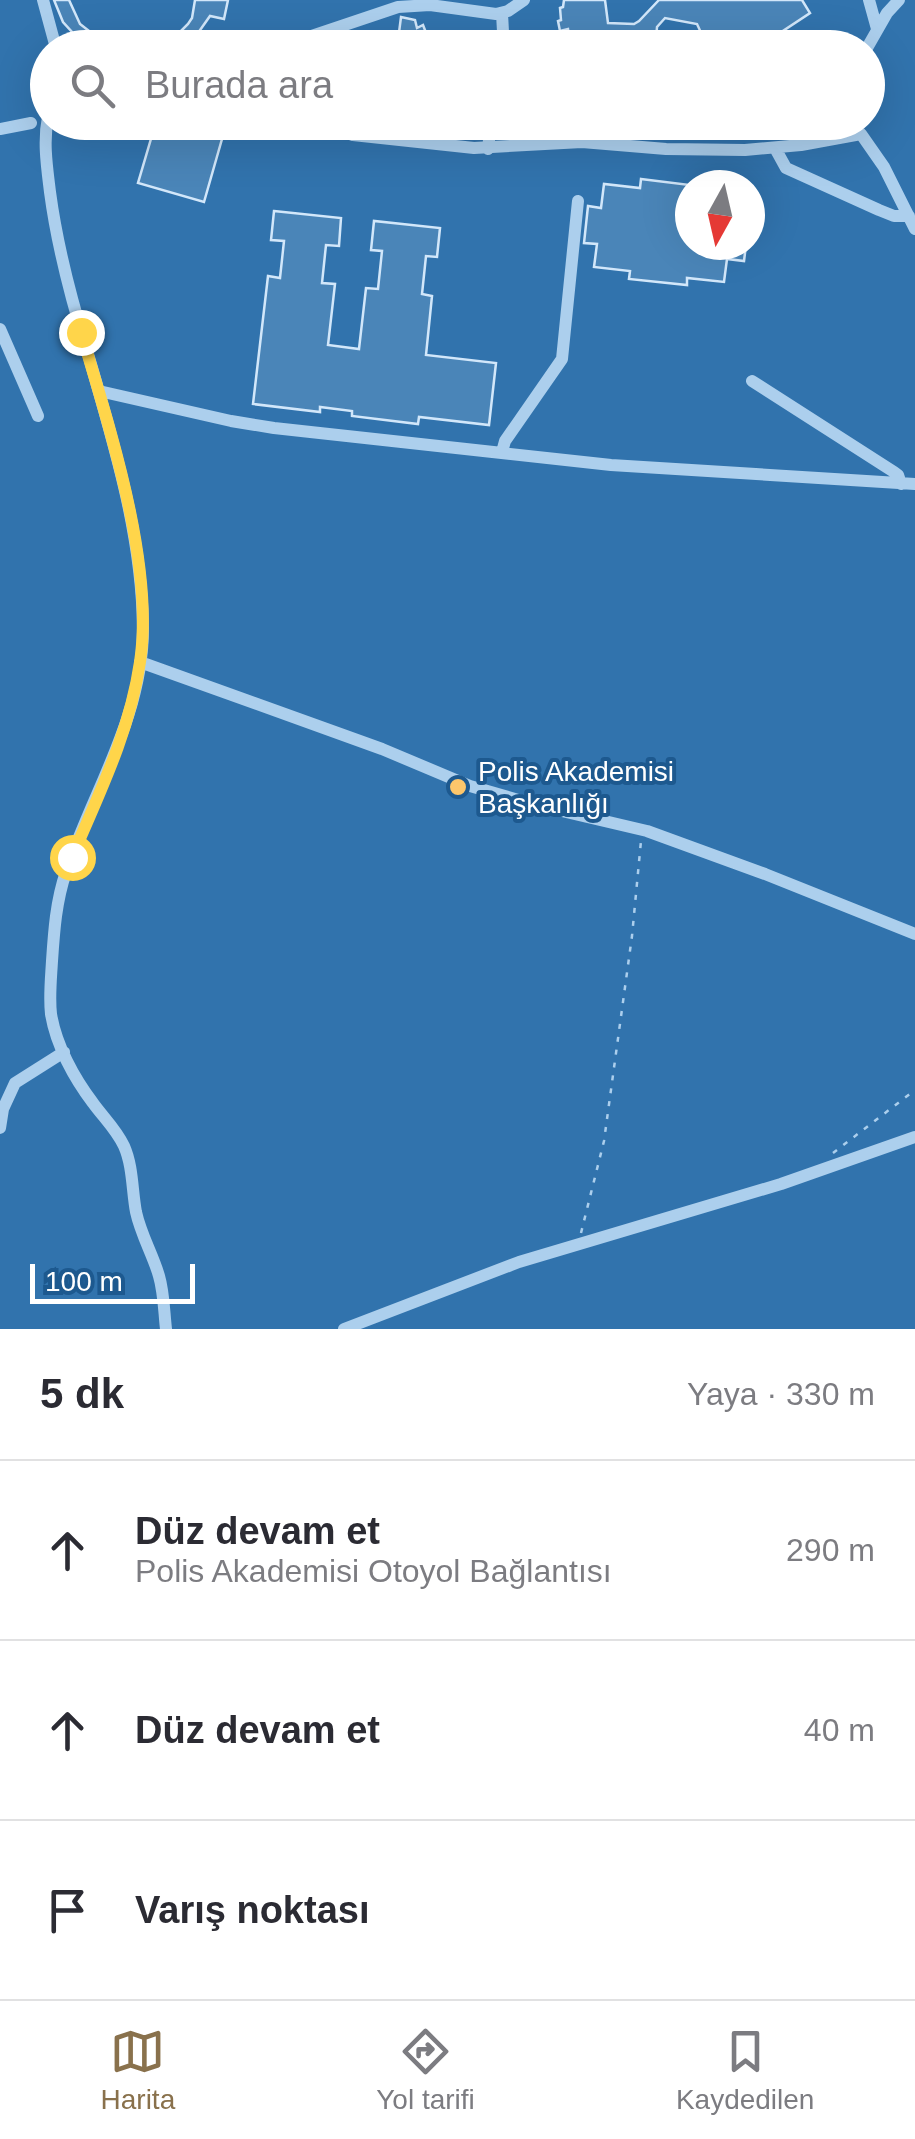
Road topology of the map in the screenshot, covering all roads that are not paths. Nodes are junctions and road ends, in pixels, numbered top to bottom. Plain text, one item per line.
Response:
1 (43, 0) edge
2 (524, 0) edge
3 (869, 0) edge
4 (899, 0) edge
5 (399, 3) edge
6 (502, 13) junction
7 (877, 29) joint
8 (51, 30) edge
9 (325, 30) edge
10 (503, 30) edge
11 (30, 123) edge
12 (0, 129) edge
13 (48, 140) edge
14 (401, 140) edge
15 (489, 140) edge
16 (809, 140) edge
17 (867, 140) edge
18 (582, 142) joint
19 (775, 148) junction
20 (488, 149) junction
21 (578, 201) dead end
22 (912, 222) edge
23 (0, 329) edge
24 (752, 381) dead end
25 (99, 392) junction
26 (38, 416) dead end
27 (502, 452) junction
28 (908, 484) edge
29 (140, 662) junction
30 (915, 934) edge
31 (64, 1052) junction
32 (0, 1128) edge
33 (915, 1138) edge
34 (166, 1329) edge
35 (344, 1329) edge

1 - 8 street
2 - 6 street
3 - 7 street
4 - 7 street
5 - 6 street
5 - 9 street
6 - 10 street
11 - 12 street
13 - 25 street
14 - 20 street
15 - 20 street
16 - 19 street
17 - 22 street
18 - 19 street
18 - 20 street
19 - 22 street
21 - 27 street
23 - 26 street
24 - 28 street
25 - 27 street
25 - 29 street
27 - 28 street
29 - 30 street
29 - 31 street
31 - 32 street
31 - 34 street
33 - 35 street

